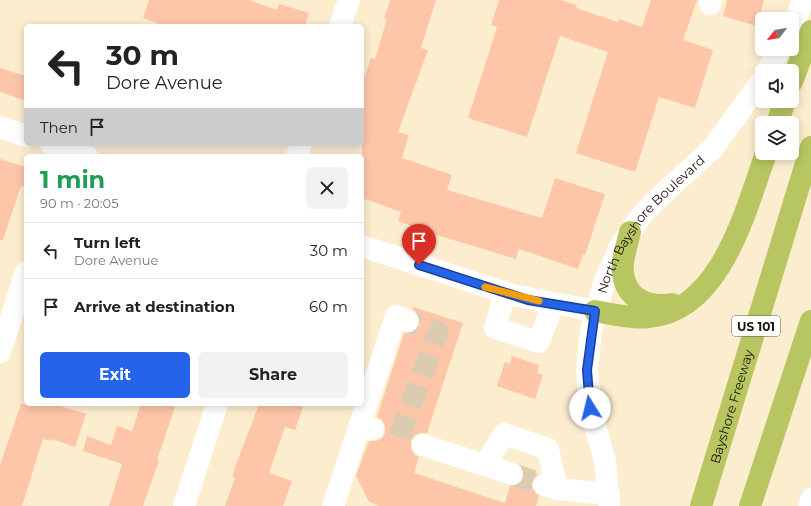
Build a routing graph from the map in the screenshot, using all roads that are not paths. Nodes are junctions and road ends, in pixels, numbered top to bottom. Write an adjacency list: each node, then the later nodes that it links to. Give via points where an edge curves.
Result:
1 (348, 0): 4 (street)
2 (803, 0): 3 (street)
3 (798, 12)
4 (341, 24)
5 (811, 31): 6 (highway)
6 (799, 64)
7 (755, 90): 14 (street, North Bayshore Boulevard, via 713,148 654,202)
8 (0, 127): 9 (street)
9 (24, 135)
10 (811, 147): 32 (highway, Bayshore Freeway / US 101)
11 (60, 150): 12 (street)
12 (78, 154)
13 (764, 160): 16 (highway, via 740,227)
14 (630, 232): 16 (highway, via 623,274 628,288 636,298 647,304 659,306 685,299 699,289); 20 (street, North Bayshore Boulevard, via 611,264)
15 (364, 247): 18 (street)
16 (718, 269): 20 (highway, via 708,284 687,303 661,315 634,317)
17 (24, 278): 23 (street)
18 (505, 293): 19 (street); 19 (street, via 495,328 539,342)
19 (553, 304): 20 (street)
20 (595, 311): 29 (street, North Bayshore Boulevard, via 588,350 587,389 605,461)
21 (408, 321): 31 (street, via 396,316 366,427)
22 (811, 321): 33 (highway)
23 (0, 352)
24 (216, 406): 30 (street)
25 (423, 445): 26 (street)
26 (485, 465): 27 (street); 29 (street, via 504,434 548,449 551,487)
27 (512, 474)
28 (811, 499): 34 (street)
29 (609, 500)
30 (184, 506)
31 (333, 506)
32 (701, 506)
33 (750, 506)
34 (809, 506)

